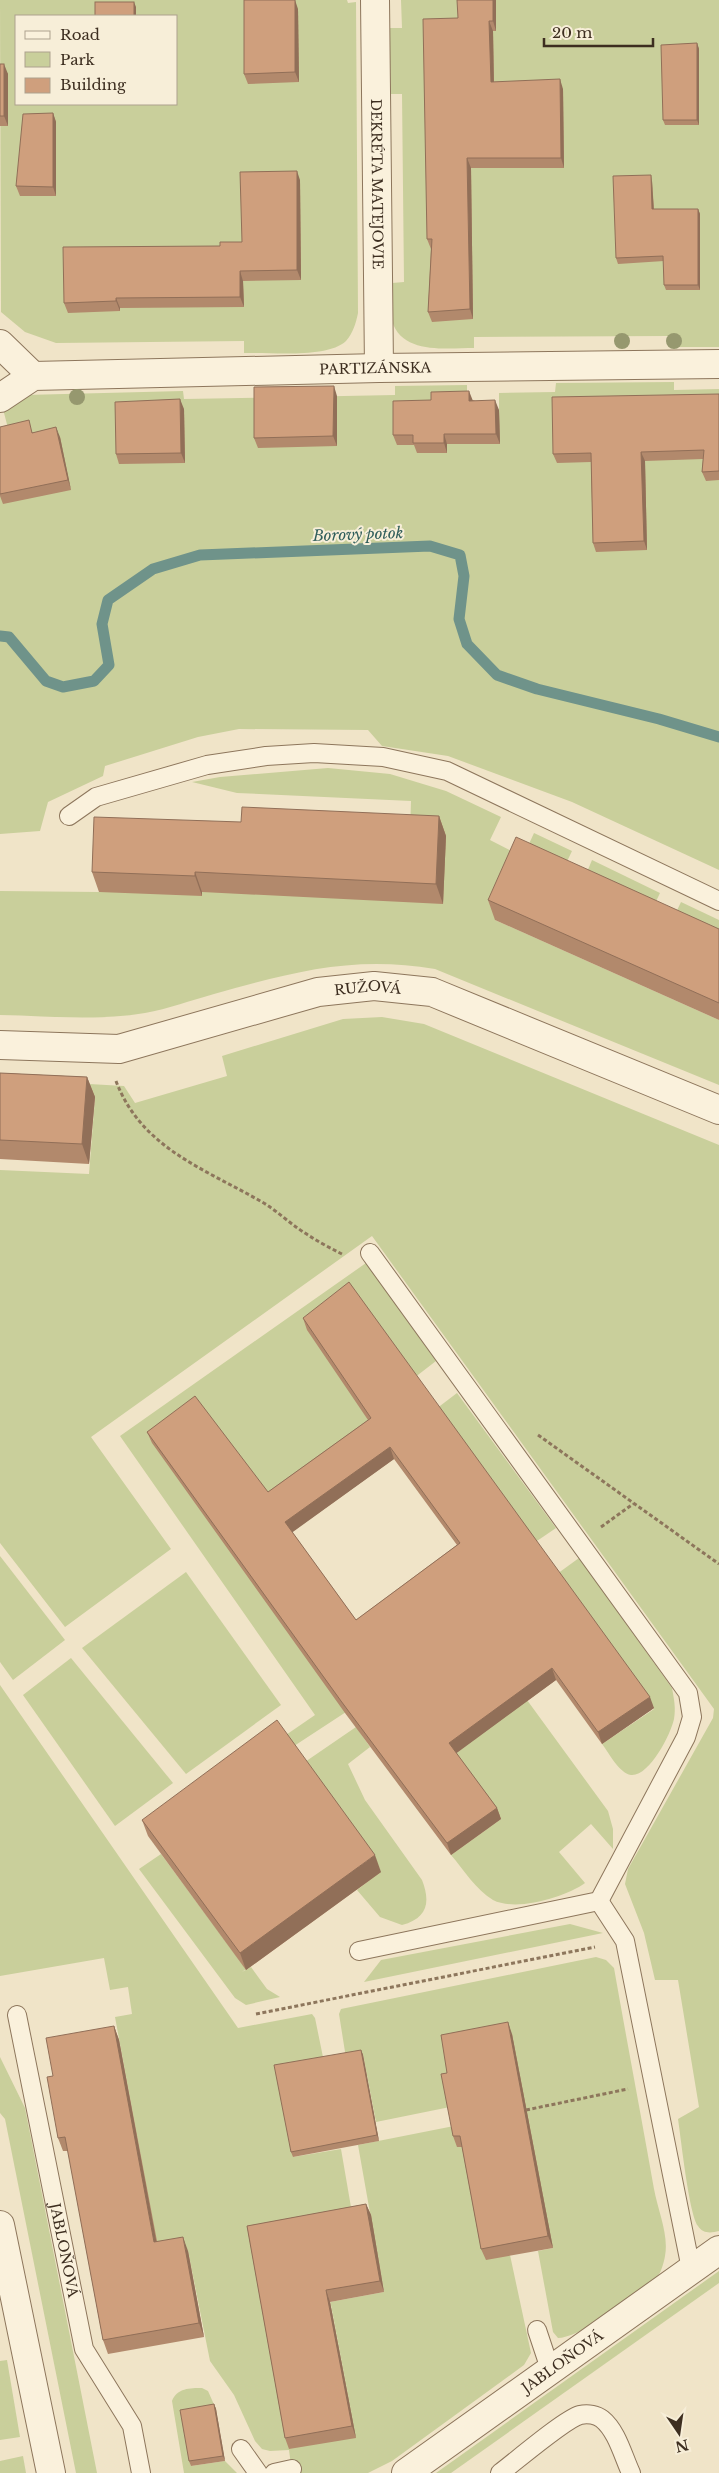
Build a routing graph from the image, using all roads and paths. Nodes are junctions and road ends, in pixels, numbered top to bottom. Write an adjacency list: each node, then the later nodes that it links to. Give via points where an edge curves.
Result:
1 (375, 0): 4 (street, DEKRÉTA MATEJOVIE)
2 (0, 344): 5 (street)
3 (719, 364): 4 (street, PARTIZÁNSKA)
4 (379, 368): 5 (street, PARTIZÁNSKA)
5 (33, 376): 6 (street)
6 (0, 398)
7 (69, 816): 8 (lane, via 96,798 207,765 314,753 383,756 447,771)
8 (719, 901)
9 (0, 1045): 11 (street, RUŽOVÁ, via 119,1049 318,992 374,986 432,992)
10 (114, 1078): 12 (path, via 133,1113 170,1152 265,1203 299,1230 342,1254 355,1258)
11 (719, 1110)
12 (370, 1253): 13 (lane)
13 (492, 1421): 14 (path, via 507,1412); 15 (lane, via 688,1693 692,1717 686,1737)
14 (719, 1564)
15 (599, 1901): 16 (lane); 17 (lane)
16 (625, 1940): 18 (path); 20 (lane)
17 (359, 1951)
18 (256, 2014)
19 (17, 2015): 30 (lane, JABLOŇOVÁ, via 84,2349 132,2426)
20 (655, 2084): 21 (path); 24 (lane)
21 (526, 2110)
22 (0, 2225): 29 (street)
23 (719, 2250): 24 (street, JABLOŇOVÁ)
24 (691, 2269): 26 (street, JABLOŇOVÁ)
25 (537, 2330): 26 (lane)
26 (551, 2372): 33 (street, JABLOŇOVÁ)
27 (241, 2449): 31 (lane)
28 (292, 2469): 32 (lane)
29 (51, 2473)
30 (141, 2473)
31 (258, 2473)
32 (274, 2473)
33 (406, 2473)
34 (500, 2473): 35 (lane, via 580,2415 602,2419 612,2430)
35 (631, 2473)

